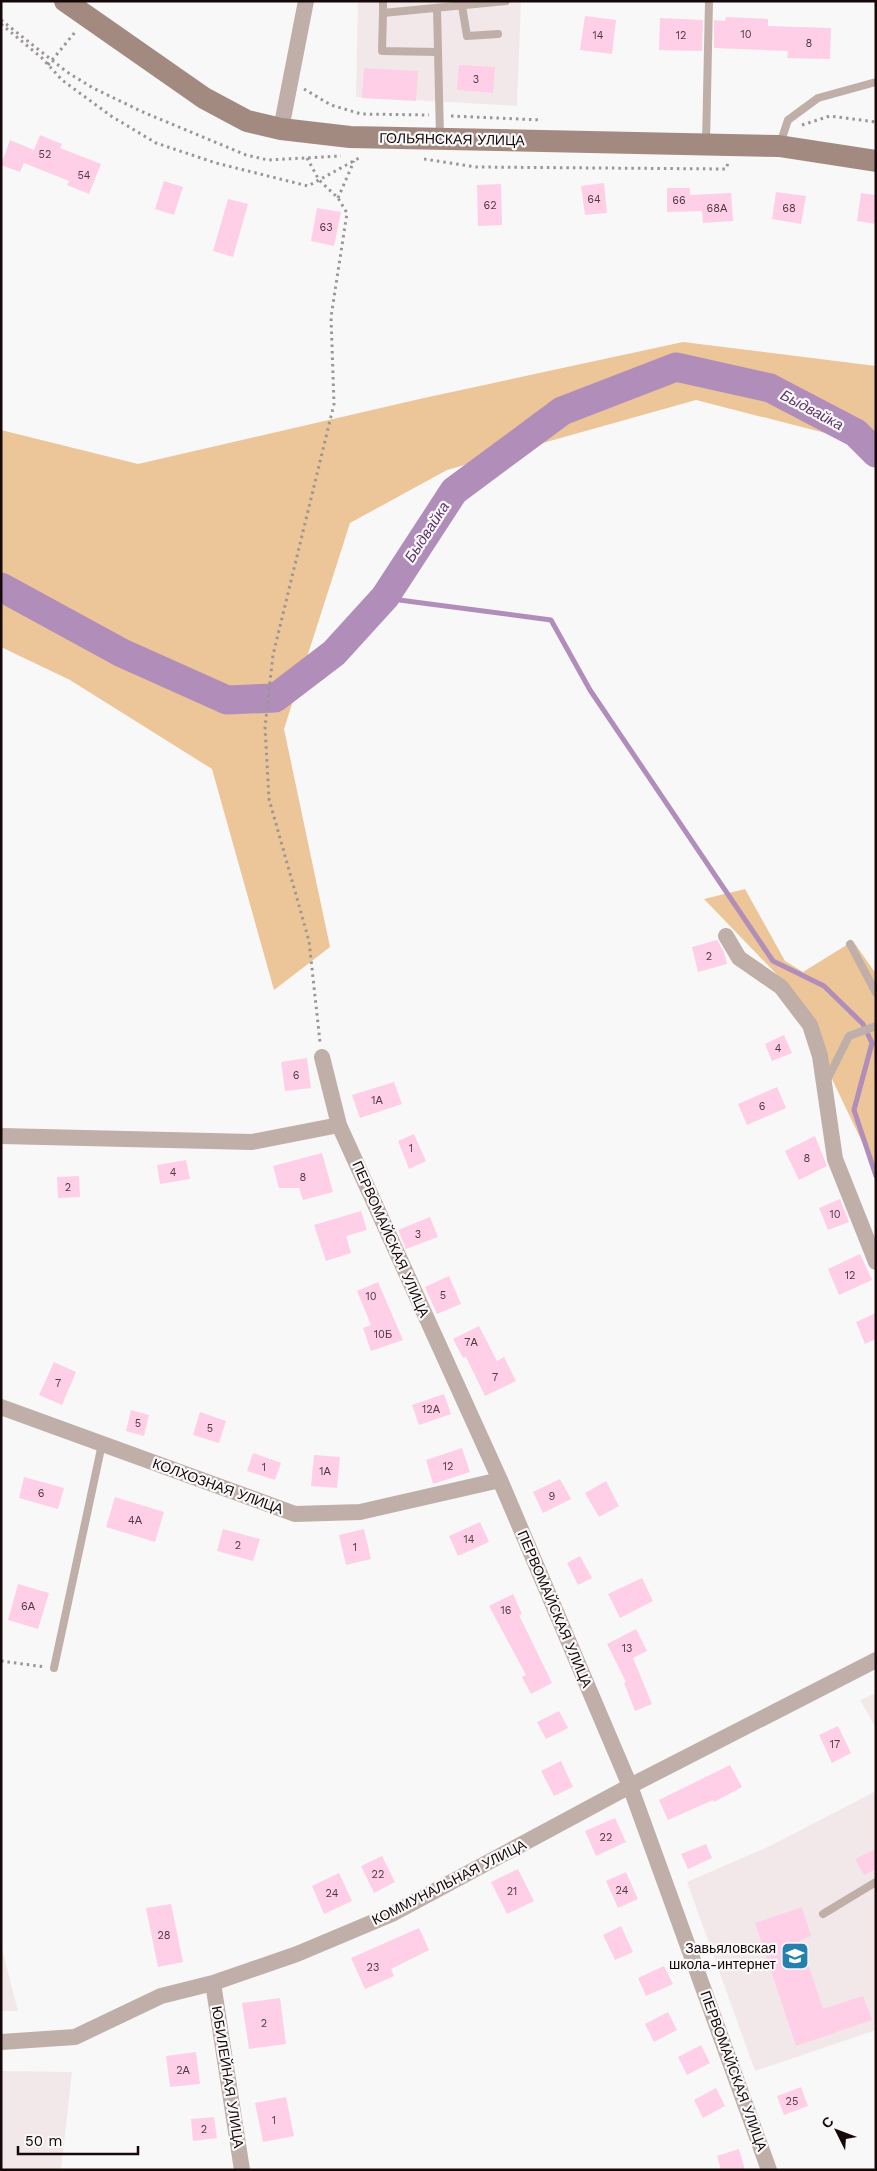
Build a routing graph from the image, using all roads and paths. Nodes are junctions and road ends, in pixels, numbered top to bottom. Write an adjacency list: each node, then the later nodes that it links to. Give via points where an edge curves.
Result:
1 (65, 1): 9 (main road, ГОЛЬЯНСКАЯ УЛИЦА)
2 (306, 1): 14 (street)
3 (383, 1): 8 (lane)
4 (506, 1): 6 (lane)
5 (709, 1): 22 (lane)
6 (462, 6): 7 (lane); 11 (lane, via 467,36)
7 (437, 8): 8 (lane); 12 (lane)
8 (383, 13): 12 (lane, via 382,51)
9 (87, 18): 13 (path); 19 (main road, ГОЛЬЯНСКАЯ УЛИЦА, via 204,98 247,121)
10 (1, 24): 13 (path)
11 (498, 34)
12 (437, 52): 16 (lane)
13 (48, 65): 29 (path, via 62,80 156,143 216,163 308,186)
14 (290, 82): 16 (path, via 331,105 361,114); 19 (street)
15 (876, 82): 20 (lane, via 818,98 788,120)
16 (439, 116): 17 (path); 21 (lane)
17 (548, 121)
18 (876, 122): 20 (path, via 830,116)
19 (280, 128): 21 (main road, ГОЛЬЯНСКАЯ УЛИЦА, via 350,137)
20 (782, 138): 22 (main road, ГОЛЬЯНСКАЯ УЛИЦА); 27 (main road, ГОЛЬЯНСКАЯ УЛИЦА)
21 (440, 139): 22 (main road, ГОЛЬЯНСКАЯ УЛИЦА)
22 (706, 145)
23 (355, 157): 26 (path); 29 (path, via 349,164); 30 (path)
24 (417, 157): 28 (path, via 476,167)
25 (307, 158): 29 (path)
26 (363, 158)
27 (876, 161)
28 (726, 169)
29 (319, 180): 30 (path)
30 (338, 198): 35 (path, via 347,212 331,317 334,404 273,655 265,727 269,798 309,941)
31 (726, 936): 36 (street, via 740,958 781,987 810,1025 820,1056)
32 (850, 944): 33 (lane)
33 (876, 993)
34 (876, 1026): 36 (lane, via 849,1036)
35 (322, 1057): 37 (street, ПЕРВОМАЙСКАЯ УЛИЦА)
36 (824, 1086): 39 (street, via 835,1159)
37 (339, 1125): 38 (street, via 252,1142); 42 (street, ПЕРВОМАЙСКАЯ УЛИЦА)
38 (1, 1136)
39 (876, 1262)
40 (1, 1407): 41 (street, КОЛХОЗНАЯ УЛИЦА)
41 (102, 1444): 42 (street, КОЛХОЗНАЯ УЛИЦА, via 294,1514 360,1512); 45 (lane)
42 (500, 1480): 46 (street, ПЕРВОМАЙСКАЯ УЛИЦА)
43 (876, 1660): 46 (street, КОММУНАЛЬНАЯ УЛИЦА)
44 (1, 1661): 45 (path)
45 (54, 1668)
46 (630, 1786): 49 (street, КОММУНАЛЬНАЯ УЛИЦА, via 392,1914 297,1954); 52 (street, ПЕРВОМАЙСКАЯ УЛИЦА)
47 (876, 1882): 48 (lane)
48 (823, 1914)
49 (213, 1983): 50 (street, КОММУНАЛЬНАЯ УЛИЦА, via 161,1996 75,2037); 51 (street, ЮБИЛЕЙНАЯ УЛИЦА)
50 (1, 2042)
51 (242, 2170)
52 (769, 2170)

